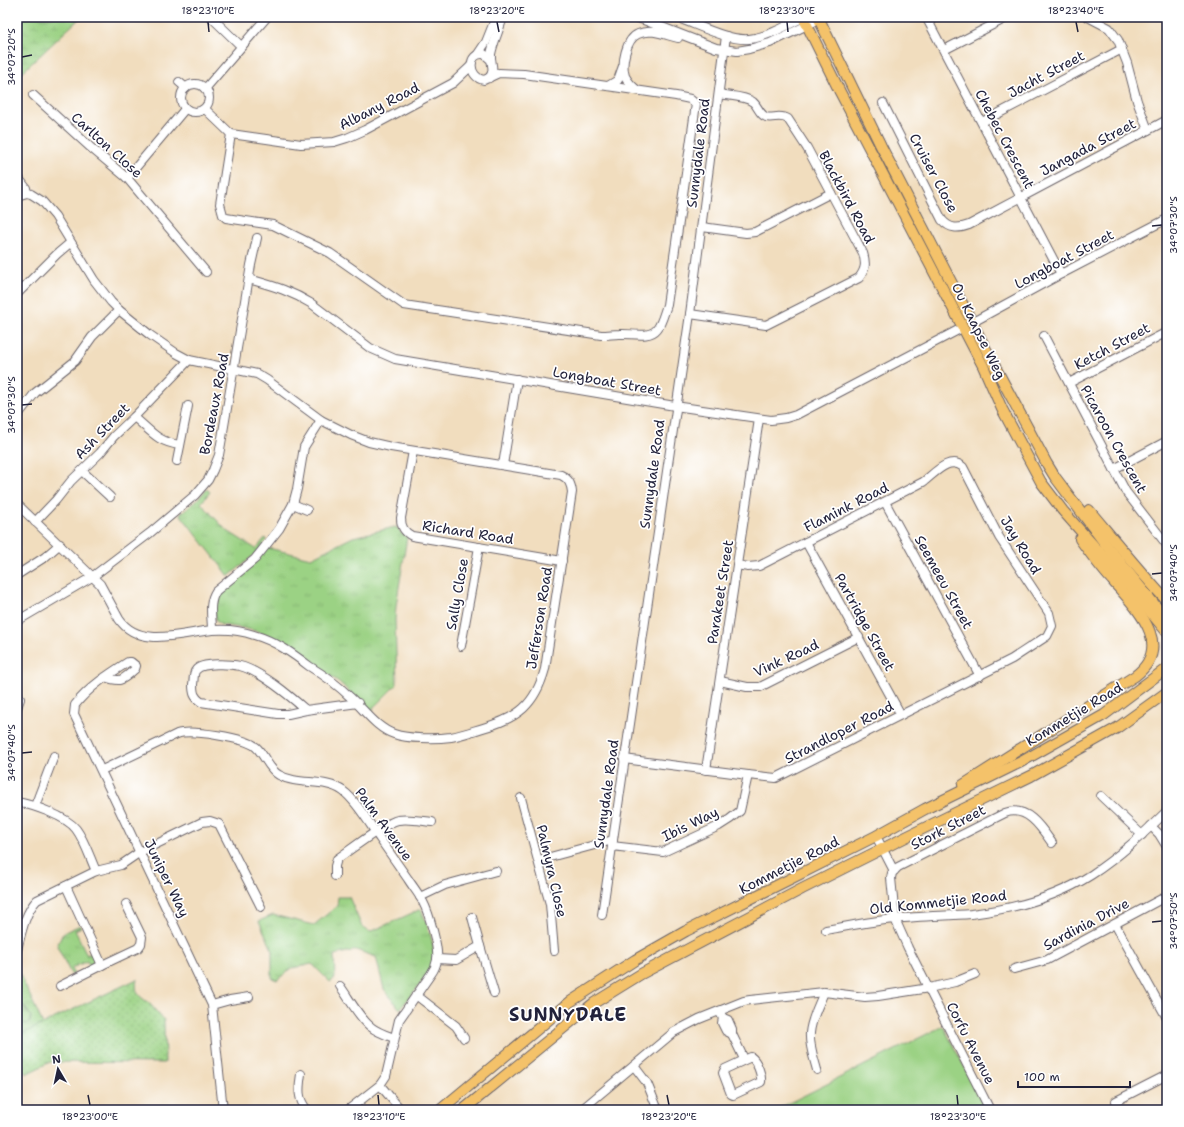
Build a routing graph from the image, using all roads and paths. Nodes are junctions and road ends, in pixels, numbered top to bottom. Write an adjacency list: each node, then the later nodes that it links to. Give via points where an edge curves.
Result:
1 (211, 17): 16 (street)
2 (267, 17): 16 (street)
3 (496, 17): 20 (street)
4 (503, 17): 13 (street)
5 (506, 17): 13 (street)
6 (636, 17): 15 (street)
7 (675, 17): 14 (street)
8 (926, 17): 19 (street, Chebec Crescent)
9 (1008, 17): 19 (street)
10 (1088, 17): 17 (street, via 1109,28)
11 (820, 18): 12 (street); 58 (main road, Ou Kaapse Weg, via 881,146)
12 (804, 19): 14 (street, via 758,37 740,39); 18 (street, via 770,43 737,51); 59 (main road, Ou Kaapse Weg)
13 (499, 31): 21 (street, via 492,50)
14 (726, 36): 18 (street, Sunnydale Road)
15 (700, 42): 18 (street); 23 (street, via 653,31 639,33 632,38)
16 (241, 46): 31 (street)
17 (1122, 49): 39 (street, Jacht Street); 40 (street)
18 (724, 50): 33 (street, Sunnydale Road)
19 (944, 50): 39 (street, Chebec Crescent)
20 (478, 54): 21 (street, via 486,55); 22 (street)
21 (492, 62): 24 (street); 25 (street, via 493,70)
22 (471, 66): 26 (street, via 473,74); 28 (street)
23 (624, 66): 29 (street, via 618,80); 32 (street, via 629,83)
24 (524, 74): 25 (street, via 501,73); 29 (street)
25 (489, 78): 26 (street)
26 (478, 79): 28 (street)
27 (179, 82): 30 (street)
28 (453, 83): 41 (street, Albany Road, via 365,130 334,142 301,144)
29 (608, 86): 32 (street)
30 (186, 88): 31 (street, via 194,84); 36 (street, via 181,96)
31 (205, 89): 37 (street, via 209,97)
32 (638, 90): 41 (street, via 690,99 696,106 666,305 658,328 653,332 639,335 601,335 404,305 330,253 273,225 226,218 222,215 220,204)
33 (719, 94): 45 (street, Blackbird Road, via 752,102 766,117 788,118); 49 (street, Sunnydale Road)
34 (33, 95): 43 (street, Carlton Close)
35 (883, 103): 47 (street, Cruiser Close, via 942,220 947,225 962,228)
36 (185, 108): 37 (street, via 193,112); 43 (street)
37 (205, 109): 41 (street)
38 (1167, 120): 40 (street, Jangada Street)
39 (982, 122): 47 (street, Chebec Crescent)
40 (1148, 130): 47 (street, Jangada Street)
41 (231, 134)
42 (17, 176): 44 (street)
43 (127, 178): 52 (street, Carlton Close)
44 (27, 193): 46 (street); 51 (street, Jefferson Road, via 36,196 55,216)
45 (831, 193): 49 (street, via 755,232); 57 (street, Blackbird Road, via 864,257 866,266 859,278 766,325)
46 (17, 196)
47 (1021, 197): 53 (street, Chebec Crescent)
48 (1167, 219): 53 (street, Longboat Street)
49 (702, 227): 57 (street, Sunnydale Road)
50 (257, 238): 54 (street, Bordeaux Road)
51 (70, 243): 55 (street); 56 (street, Jefferson Road, via 94,280)
52 (206, 272)
53 (1061, 274): 58 (street, Longboat Street)
54 (248, 279): 63 (street, Bordeaux Road); 64 (street, Longboat Street, via 277,287 301,298 370,348 395,359)
55 (17, 294)
56 (119, 310): 62 (street, Jefferson Road, via 165,347); 68 (street, via 92,337 76,361 35,393)
57 (690, 314): 67 (street, Sunnydale Road)
58 (973, 322): 80 (main road, Ou Kaapse Weg, via 1047,464)
59 (962, 328): 70 (street, Longboat Street, via 796,415 777,420); 86 (main road, Ou Kaapse Weg, via 1041,482)
60 (1167, 332): 65 (street, Ketch Street)
61 (1044, 336): 65 (street, Picaroon Crescent)
62 (189, 360): 63 (street, Jefferson Road); 69 (street, Ash Street)
63 (234, 370): 71 (street, Jefferson Road, via 256,374 267,380); 95 (street, Bordeaux Road, via 219,455 208,480 195,496)
64 (517, 379): 67 (street, Longboat Street); 76 (street)
65 (1068, 384): 78 (street, Picaroon Crescent)
66 (188, 406): 73 (street)
67 (675, 406): 70 (street, Longboat Street); 115 (street, Sunnydale Road)
68 (17, 416)
69 (134, 417): 73 (street, via 158,438 169,444); 79 (street, Ash Street)
70 (759, 419): 93 (street, Parakeet Street)
71 (321, 420): 74 (street, Jefferson Road, via 369,442); 84 (street, via 304,447)
72 (1167, 441): 78 (street)
73 (180, 445): 75 (street)
74 (413, 451): 76 (street, Jefferson Road); 91 (street, Richard Road, via 402,518 403,530 412,536)
75 (178, 461)
76 (503, 465): 92 (street, Jefferson Road, via 561,475 570,483 572,492)
77 (963, 467): 82 (street, Flamink Road, via 948,463 923,482); 101 (street, Jay Road, via 1002,542 1049,613 1052,626)
78 (1114, 469): 90 (street, Picaroon Crescent, via 1134,503)
79 (82, 471): 81 (street); 87 (street, Ash Street)
80 (1065, 489): 96 (main road, via 1108,532); 97 (main road, Ou Kaapse Weg, via 1106,545)
81 (110, 497)
82 (885, 502): 88 (street, Flamink Road); 105 (street, Seemeeu Street)
83 (17, 504): 87 (street, Jefferson Road)
84 (293, 504): 85 (street); 99 (street, via 264,549 213,595)
85 (307, 510)
86 (1063, 511): 100 (main road, Ou Kaapse Weg); 123 (main road, via 1091,554 1146,624 1152,638 1152,651 1147,666)
87 (35, 522): 89 (street, Jefferson Road)
88 (806, 542): 93 (street, Flamink Road, via 759,566); 102 (street, Partridge Street)
89 (60, 544): 94 (street); 95 (street, Jefferson Road)
90 (1167, 545)
91 (479, 547): 92 (street, Richard Road); 103 (street, Sally Close)
92 (562, 561): 110 (street, Jefferson Road, via 545,669 538,691 517,713 499,723 456,736 414,737 389,732)
93 (737, 565): 107 (street, Parakeet Street)
94 (17, 575)
95 (92, 577): 98 (street, Bordeaux Road); 99 (street, Jefferson Road, via 100,584 122,624 135,633 162,637)
96 (1167, 601)
97 (1167, 620)
98 (17, 621)
99 (212, 630): 110 (street, Jefferson Road, via 241,631 272,641 338,686)
100 (1167, 632)
101 (1047, 636): 105 (street, Strandloper Road)
102 (859, 637): 107 (street, Vink Road, via 760,687); 113 (street, Partridge Street)
103 (461, 646)
104 (1167, 668): 123 (main road, Kommetjie Road, via 1104,715 1022,762)
105 (980, 676): 113 (street, Strandloper Road)
106 (105, 677): 116 (street, Juniper Way, via 77,702 74,711)
107 (720, 681): 117 (street, Parakeet Street)
108 (17, 692): 111 (street, via 20,699)
109 (1167, 692): 133 (main road, Kommetjie Road, via 1117,728 1074,753)
110 (358, 703): 112 (street)
111 (17, 708)
112 (306, 710): 112 (street, via 278,714 201,702 193,693 194,672 203,665 241,666 281,689)
113 (901, 715): 118 (street, Strandloper Road, via 781,776 772,778)
114 (54, 756): 122 (street)
115 (624, 759): 117 (street, Strandloper Road); 130 (street, Sunnydale Road)
116 (102, 770): 127 (street, Palm Avenue, via 183,732 199,732 246,741 255,746 279,775 328,785 344,792); 134 (street, Juniper Way)
117 (706, 770): 118 (street, Strandloper Road)
118 (748, 775): 130 (street, Ibis Way, via 740,811 719,826 664,852)
119 (1100, 796): 128 (street)
120 (521, 798): 135 (street, Palmyra Close)
121 (17, 802): 122 (street)
122 (35, 806): 136 (street, via 66,820 76,829)
123 (925, 809): 129 (main road, Kommetjie Road)
124 (1167, 811): 126 (street, Old Kommetjie Road)
125 (432, 822): 127 (street, via 400,820)
126 (1151, 826): 128 (street, Old Kommetjie Road); 132 (street)
127 (376, 832): 139 (street, via 337,859); 142 (street, Palm Avenue)
128 (1142, 835): 147 (street, Old Kommetjie Road, via 1125,851 1090,876 1041,899 993,911)
129 (876, 836): 133 (street); 180 (main road, Kommetjie Road, via 686,931 603,979 570,1002)
130 (612, 843): 135 (street); 145 (street, Sunnydale Road)
131 (1052, 843): 138 (street, Stork Street, via 1030,817 1012,811)
132 (1167, 847)
133 (882, 849): 138 (street); 181 (main road, Kommetjie Road, via 615,989 594,1003)
134 (140, 852): 136 (street, via 121,865); 144 (street, via 198,824 210,821 219,824); 164 (street, Juniper Way)
135 (539, 860): 152 (street, Palmyra Close, via 550,904)
136 (96, 871): 140 (street)
137 (496, 871): 142 (street, via 445,885)
138 (894, 871): 147 (street, via 891,875 891,888)
139 (336, 876)
140 (66, 886): 151 (street, via 38,899 33,905); 154 (street)
141 (1167, 896): 148 (street, Sardinia Drive)
142 (420, 897): 153 (street, Palm Avenue, via 434,936)
143 (126, 904): 154 (street, via 142,937 141,944 138,948)
144 (261, 907)
145 (602, 915)
146 (472, 917): 150 (street)
147 (895, 919): 149 (street, Old Kommetjie Road); 159 (street, Corfu Avenue)
148 (1115, 924): 155 (street, Sardinia Drive, via 1047,960); 166 (street)
149 (826, 930)
150 (480, 946): 153 (street, via 456,960); 161 (street)
151 (17, 950)
152 (554, 951)
153 (437, 959): 162 (street, via 435,968)
154 (102, 965): 157 (street)
155 (1014, 968)
156 (975, 974): 159 (street)
157 (60, 986)
158 (340, 986): 167 (street, via 370,1027)
159 (929, 988): 160 (street, via 870,997); 184 (street, Corfu Avenue)
160 (824, 992): 165 (street, via 750,1000); 171 (street, via 810,1033)
161 (494, 993)
162 (416, 995): 167 (street, via 401,1015); 168 (street, via 456,1026)
163 (249, 997): 164 (street)
164 (212, 1005): 176 (street, Juniper Way)
165 (721, 1014): 169 (street, via 728,1020); 170 (street, via 688,1024 674,1032)
166 (1167, 1018)
167 (394, 1038): 174 (street, via 389,1066)
168 (464, 1038)
169 (744, 1059): 169 (street, via 725,1069 723,1073 733,1095 762,1080 754,1059)
170 (634, 1066): 182 (street); 183 (street, via 647,1083)
171 (817, 1070)
172 (301, 1074): 177 (street, via 299,1096)
173 (1167, 1075): 175 (street)
174 (380, 1085): 178 (street); 179 (street)
175 (1116, 1101)
176 (223, 1110)
177 (307, 1110)
178 (348, 1110)
179 (401, 1110)
180 (440, 1110)
181 (463, 1110)
182 (581, 1110)
183 (658, 1110)
184 (990, 1110)

